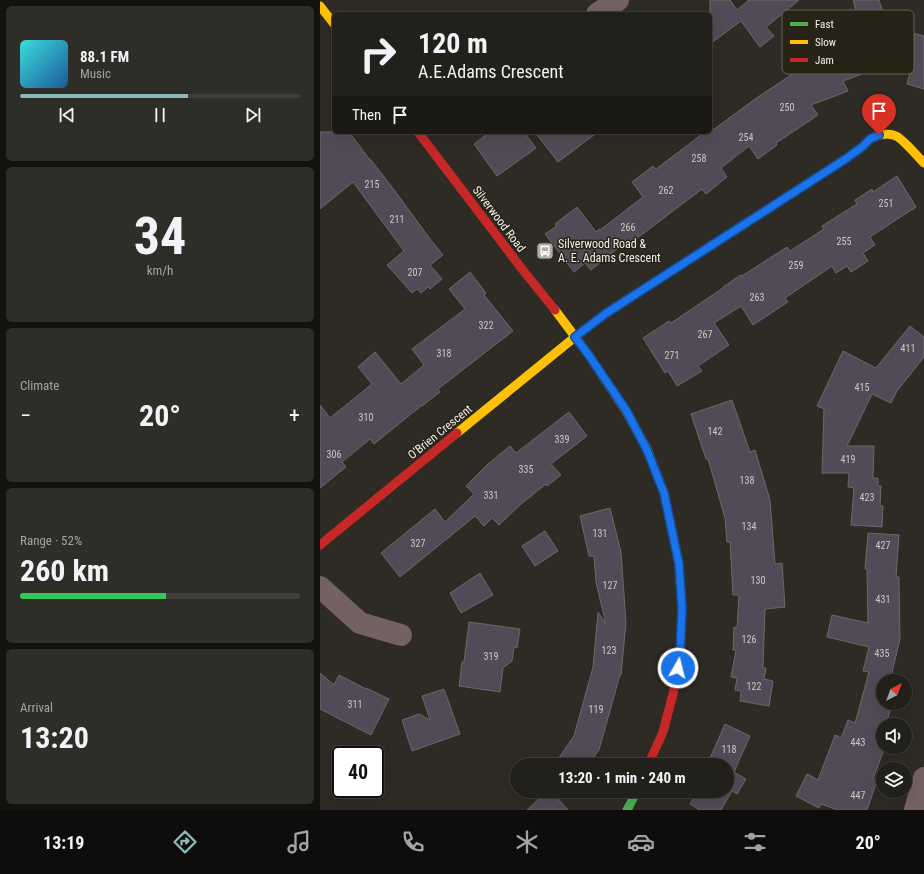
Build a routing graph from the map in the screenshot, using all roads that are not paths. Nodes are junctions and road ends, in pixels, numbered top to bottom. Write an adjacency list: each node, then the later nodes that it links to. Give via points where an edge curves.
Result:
1 (618, 0): 3 (street)
2 (320, 6): 4 (street)
3 (600, 12)
4 (332, 21)
5 (420, 134): 7 (street, Silverwood Road)
6 (924, 163): 7 (street, O'Brien Crescent, via 896,136 879,135 870,139 844,160 605,314)
7 (575, 337): 8 (street, O'Brien Crescent); 11 (street, Silverwood Road, via 626,410 647,450 664,493 679,564 682,608 680,655 663,732)
8 (320, 545)
9 (320, 587): 10 (street, via 360,623)
10 (401, 635)
11 (651, 758)
12 (924, 778): 15 (street)
13 (633, 798): 14 (street)
14 (627, 810)
15 (915, 810)

